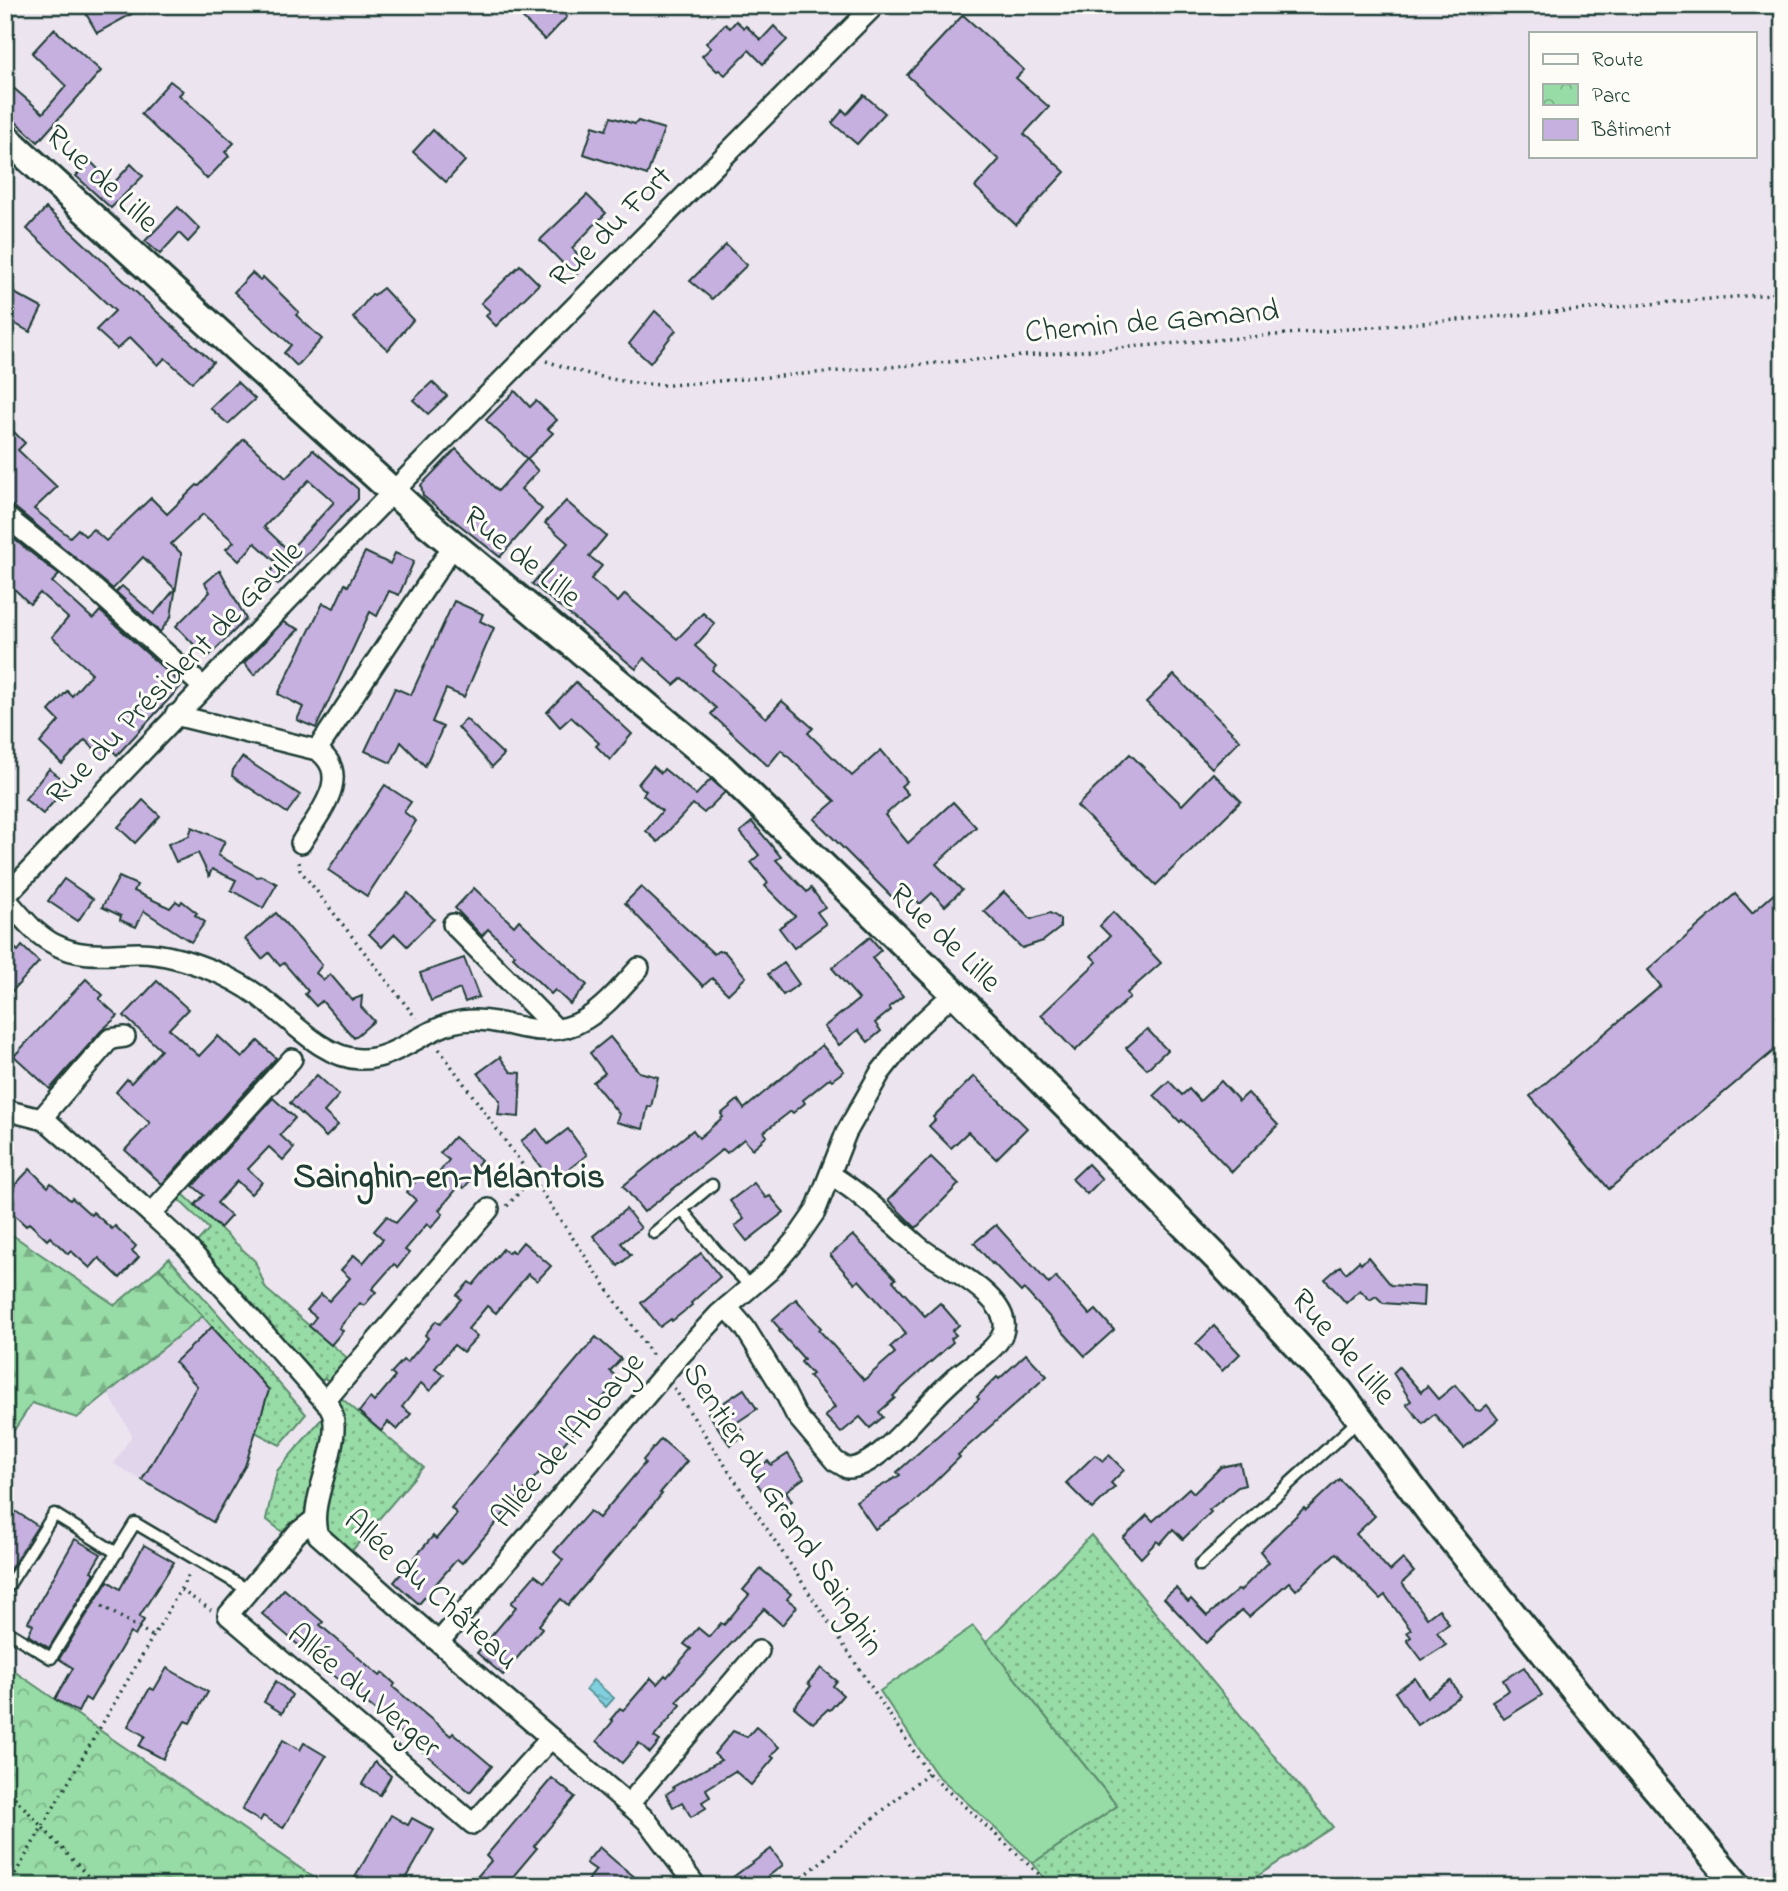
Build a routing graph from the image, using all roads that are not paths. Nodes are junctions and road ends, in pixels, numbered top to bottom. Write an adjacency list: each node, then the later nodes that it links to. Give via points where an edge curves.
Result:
1 (875, 5): 3 (street, Rue du Fort)
2 (5, 137): 3 (main road, Rue de Lille)
3 (392, 492): 5 (main road, Rue de Lille); 6 (street, Rue du Président de Gaulle)
4 (5, 516): 6 (street, via 79,575)
5 (453, 546): 8 (street); 13 (main road, Rue de Lille, via 716,762)
6 (203, 687): 7 (street, Rue du Président de Gaulle)
7 (175, 715): 8 (street); 10 (street, Rue du Président de Gaulle)
8 (317, 750): 9 (street, via 331,764 334,781)
9 (302, 843)
10 (5, 898): 14 (street, via 45,939 66,949 92,955 158,955 222,975 346,1058 383,1056 428,1033 479,1020)
11 (453, 923): 14 (street)
12 (639, 968): 14 (street, via 589,1019)
13 (954, 993): 19 (street, Allée de l'Abbaye, via 907,1037 880,1073 846,1133); 28 (main road, Rue de Lille, via 1216,1257)
14 (556, 1029)
15 (125, 1037): 18 (street, via 110,1039)
16 (292, 1059): 23 (street)
17 (5, 1111): 18 (street, Allée du Château)
18 (41, 1119): 23 (street, Allée du Château)
19 (831, 1175): 25 (street, Allée de l'Abbaye, via 807,1225); 26 (street, via 862,1195 919,1247 972,1282 1003,1314 1004,1328 997,1343 884,1449 860,1466 847,1468 835,1461 796,1415 745,1328)
20 (712, 1185): 22 (lane)
21 (489, 1209): 27 (street)
22 (682, 1210): 24 (lane); 25 (lane)
23 (151, 1214): 27 (street, Allée du Château, via 186,1246)
24 (654, 1233)
25 (752, 1287): 26 (street, Allée de l'Abbaye)
26 (727, 1307): 35 (street, Allée de l'Abbaye, via 664,1373)
27 (325, 1401): 29 (street, Allée du Château, via 334,1427)
28 (1361, 1419): 31 (lane); 40 (main road, Rue de Lille, via 1433,1516)
29 (315, 1518): 32 (street); 35 (street, Allée du Château, via 321,1537)
30 (117, 1553): 32 (lane, via 135,1523); 33 (lane, via 54,1514); 34 (lane, via 51,1658)
31 (1200, 1566)
32 (248, 1590): 37 (street, Allée du Verger, via 228,1615 472,1824)
33 (5, 1591)
34 (5, 1630)
35 (439, 1642): 37 (street, Allée du Château)
36 (759, 1651): 38 (street)
37 (551, 1738): 38 (street, Allée du Château)
38 (629, 1804): 39 (street, Allée du Château, via 648,1821)
39 (694, 1883)
40 (1738, 1886)

